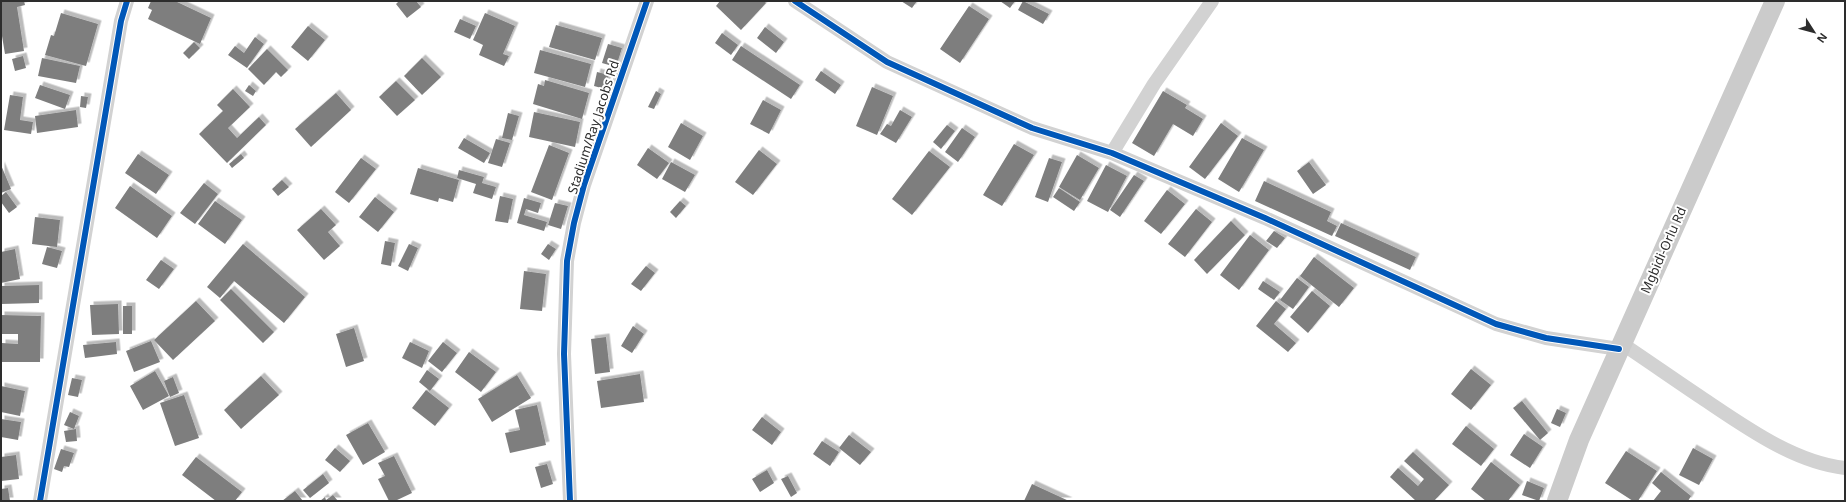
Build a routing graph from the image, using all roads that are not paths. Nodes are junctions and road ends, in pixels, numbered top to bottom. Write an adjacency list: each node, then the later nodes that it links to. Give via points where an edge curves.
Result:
1 (127, 1): 9 (street, via 121,21)
2 (647, 1): 10 (street, Stadium/Ray Jacobs Rd, via 584,185 567,261 564,354)
3 (795, 1): 6 (street, via 888,62 1032,128)
4 (1212, 1): 6 (street, via 1154,84)
5 (1775, 1): 7 (main road, Mgbidi-Orlu Rd)
6 (1112, 153): 7 (street, via 1265,218 1496,324 1546,338)
7 (1620, 346): 8 (street, via 1732,418 1794,454 1830,466); 11 (main road, Mgbidi-Orlu Rd, via 1579,440)
8 (1845, 468)
9 (40, 501)
10 (570, 501)
11 (1557, 501)

